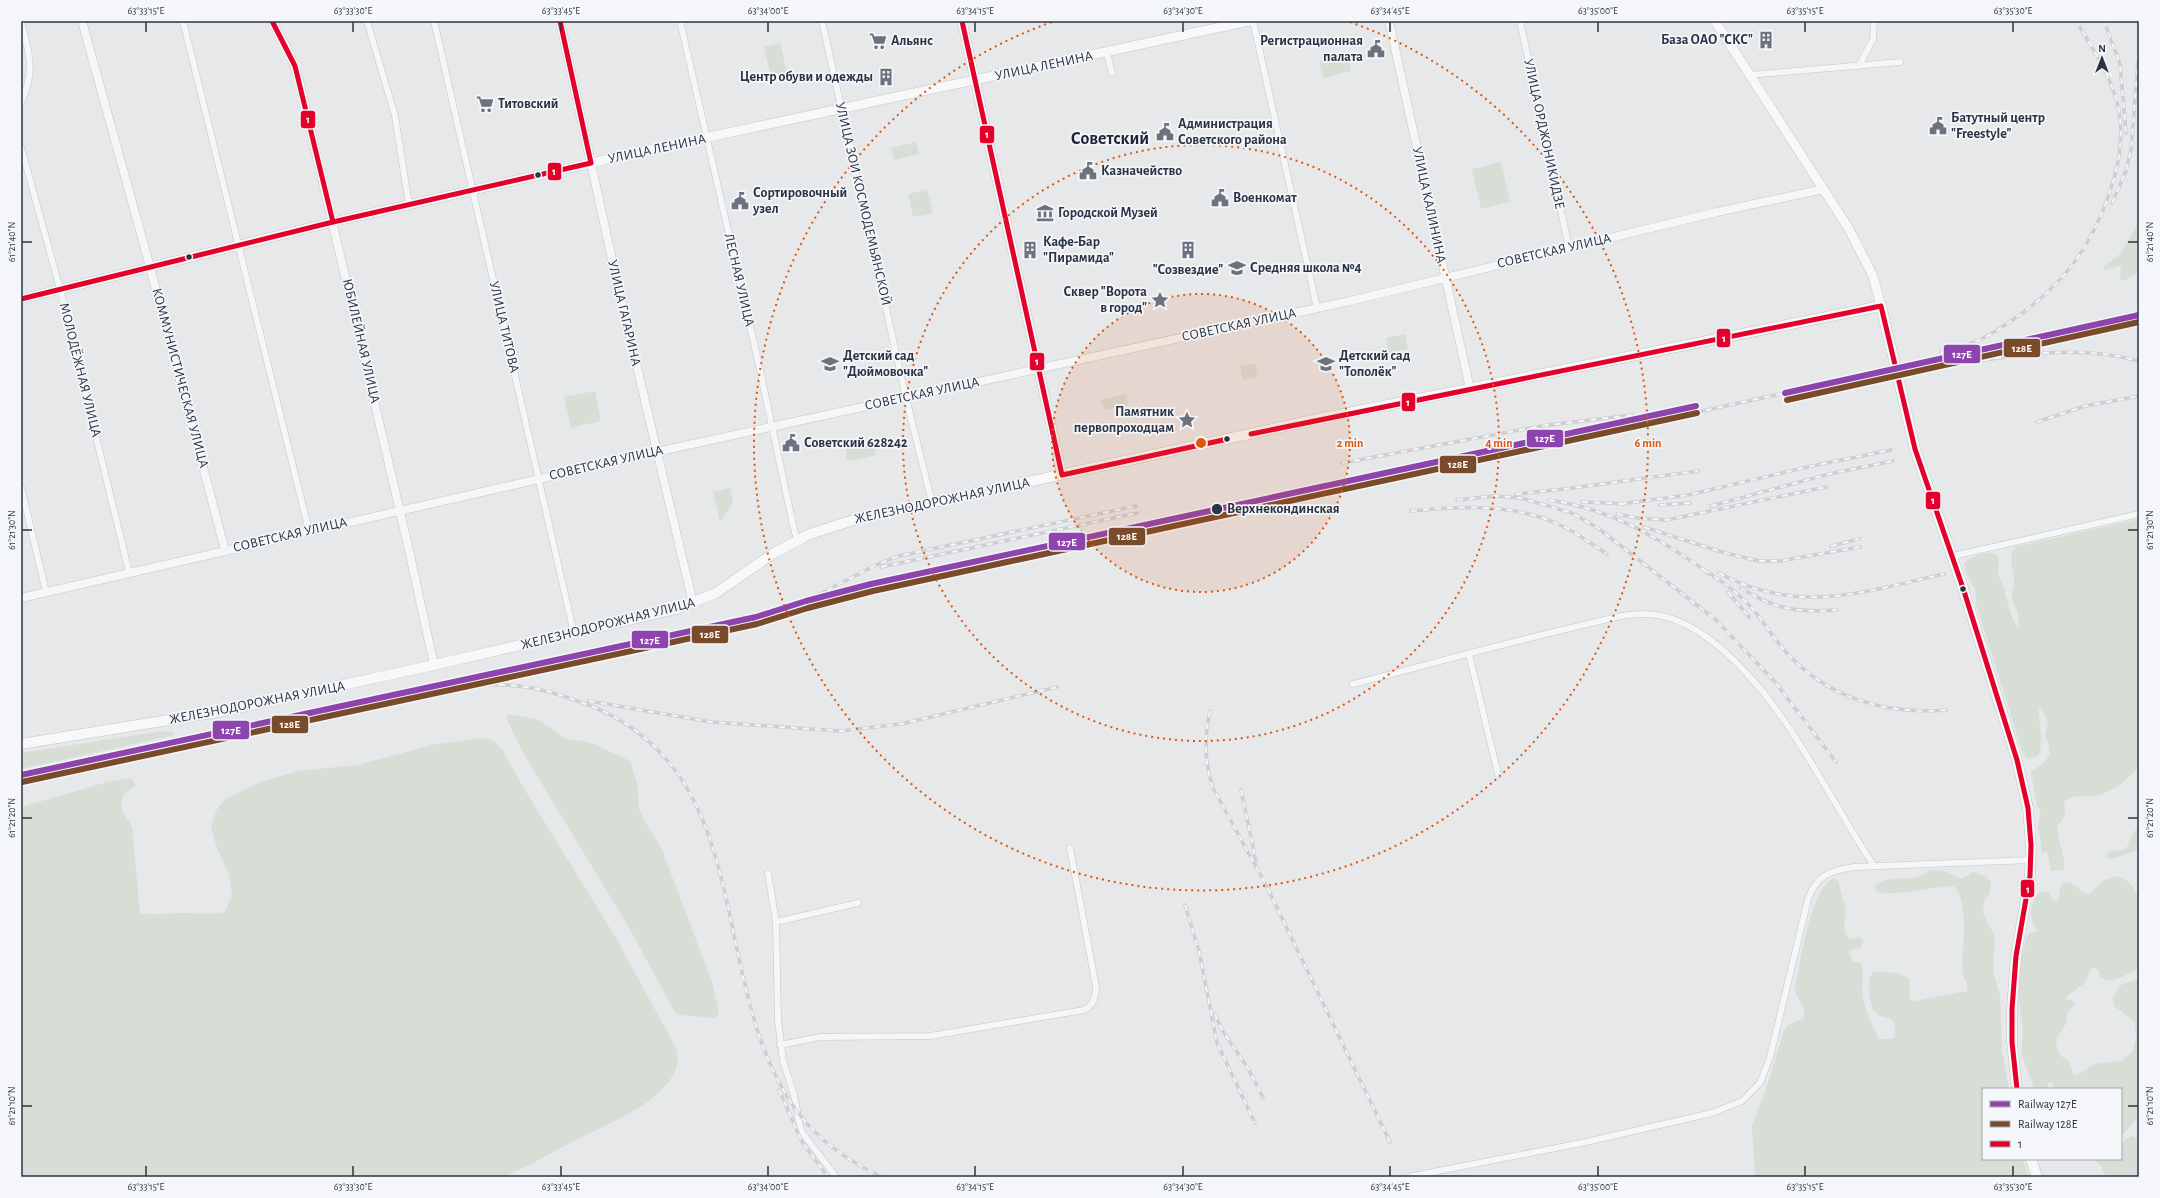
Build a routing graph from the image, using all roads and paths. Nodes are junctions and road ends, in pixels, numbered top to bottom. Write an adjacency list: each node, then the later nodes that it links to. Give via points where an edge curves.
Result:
1 (21, 21): 17 (street)
2 (82, 21): 35 (street, КОММУНИСТИЧЕСКАЯ УЛИЦА)
3 (183, 21): 33 (street)
4 (272, 21): 32 (street, ЮБИЛЕЙНАЯ УЛИЦА, via 295,66)
5 (367, 21): 31 (street, via 395,116)
6 (434, 21): 30 (street, УЛИЦА ТИТОВА)
7 (560, 21): 28 (street, УЛИЦА ГАГАРИНА)
8 (680, 21): 26 (street, ЛЕСНАЯ УЛИЦА)
9 (822, 21): 25 (street, УЛИЦА ЗОИ КОСМОДЕМЬЯНСКОЙ)
10 (962, 21): 23 (main road)
11 (1249, 21): 18 (main road, УЛИЦА ЛЕНИНА)
12 (1253, 21): 40 (street)
13 (1389, 21): 36 (street, УЛИЦА КАЛИНИНА)
14 (1520, 21): 34 (street, УЛИЦА ОРДЖОНИКИДЗЕ)
15 (1715, 21): 22 (main road)
16 (1874, 21): 20 (street, via 1873,39)
17 (24, 45): 24 (street, via 31,62 30,77)
18 (1107, 53): 21 (street); 23 (main road, УЛИЦА ЛЕНИНА)
19 (1900, 62): 20 (street)
20 (1859, 66): 22 (street)
21 (1112, 73)
22 (1749, 75): 29 (main road)
23 (976, 81): 25 (main road, УЛИЦА ЛЕНИНА); 41 (main road)
24 (21, 102)
25 (841, 109): 26 (main road, УЛИЦА ЛЕНИНА); 43 (street, УЛИЦА ЗОИ КОСМОДЕМЬЯНСКОЙ)
26 (706, 138): 28 (main road, УЛИЦА ЛЕНИНА); 44 (street, ЛЕСНАЯ УЛИЦА)
27 (21, 147): 37 (street, МОЛОДЁЖНАЯ УЛИЦА)
28 (591, 163): 30 (main road, УЛИЦА ЛЕНИНА); 45 (street, УЛИЦА ГАГАРИНА)
29 (1824, 189): 34 (street, СОВЕТСКАЯ УЛИЦА); 39 (main road, via 1869,267)
30 (473, 190): 31 (main road, УЛИЦА ЛЕНИНА); 47 (street, УЛИЦА ТИТОВА)
31 (409, 205): 32 (main road, УЛИЦА ЛЕНИНА)
32 (333, 222): 33 (main road, УЛИЦА ЛЕНИНА); 50 (street, ЮБИЛЕЙНАЯ УЛИЦА)
33 (239, 246): 35 (main road, УЛИЦА ЛЕНИНА); 52 (street)
34 (1568, 248): 36 (street, СОВЕТСКАЯ УЛИЦА)
35 (150, 267): 37 (main road, УЛИЦА ЛЕНИНА); 54 (street, КОММУНИСТИЧЕСКАЯ УЛИЦА)
36 (1445, 278): 40 (street, СОВЕТСКАЯ УЛИЦА); 42 (street, УЛИЦА КАЛИНИНА)
37 (60, 289): 38 (main road, УЛИЦА ЛЕНИНА); 56 (street, МОЛОДЁЖНАЯ УЛИЦА)
38 (21, 299)
39 (1881, 306): 42 (main road, ЖЕЛЕЗНОДОРОЖНАЯ УЛИЦА); 55 (main road, via 1915,449)
40 (1317, 308): 41 (street, СОВЕТСКАЯ УЛИЦА)
41 (1039, 369): 43 (street, СОВЕТСКАЯ УЛИЦА); 46 (main road)
42 (1470, 389): 46 (main road, ЖЕЛЕЗНОДОРОЖНАЯ УЛИЦА)
43 (906, 398): 44 (street, СОВЕТСКАЯ УЛИЦА); 49 (street, УЛИЦА ЗОИ КОСМОДЕМЬЯНСКОЙ)
44 (772, 426): 45 (street, СОВЕТСКАЯ УЛИЦА); 53 (street, ЛЕСНАЯ УЛИЦА)
45 (656, 452): 47 (street, СОВЕТСКАЯ УЛИЦА); 59 (street, УЛИЦА ГАГАРИНА)
46 (1062, 475): 49 (main road, ЖЕЛЕЗНОДОРОЖНАЯ УЛИЦА)
47 (539, 479): 50 (street, СОВЕТСКАЯ УЛИЦА); 60 (street, УЛИЦА ТИТОВА)
48 (21, 487): 57 (street)
49 (932, 503): 53 (main road, ЖЕЛЕЗНОДОРОЖНАЯ УЛИЦА, via 840,523)
50 (400, 511): 52 (street, СОВЕТСКАЯ УЛИЦА); 62 (street, ЮБИЛЕЙНАЯ УЛИЦА)
51 (2139, 514): 55 (street)
52 (309, 531): 54 (street, СОВЕТСКАЯ УЛИЦА)
53 (798, 540): 59 (main road, ЖЕЛЕЗНОДОРОЖНАЯ УЛИЦА, via 774,553 731,584)
54 (225, 550): 56 (street, СОВЕТСКАЯ УЛИЦА)
55 (1953, 556): 67 (main road, via 2022,780 2030,819)
56 (129, 572): 57 (street, СОВЕТСКАЯ УЛИЦА)
57 (46, 592): 58 (street, СОВЕТСКАЯ УЛИЦА)
58 (21, 598)
59 (693, 604): 60 (main road, ЖЕЛЕЗНОДОРОЖНАЯ УЛИЦА)
60 (574, 634): 62 (main road, ЖЕЛЕЗНОДОРОЖНАЯ УЛИЦА)
61 (1469, 654): 63 (street); 65 (street); 68 (street, via 1634,614 1664,616 1684,624 1723,651 1762,692 1783,720)
62 (434, 665): 64 (main road, ЖЕЛЕЗНОДОРОЖНАЯ УЛИЦА, via 224,711)
63 (1353, 684)
64 (21, 744)
65 (1498, 774)
66 (1070, 848): 72 (street, via 1096,987 1094,1000 1089,1008 930,1036 820,1037)
67 (2031, 860): 68 (street); 73 (main road, via 2013,990 2012,1042)
68 (1874, 866): 76 (street, via 1832,872 1821,878 1813,888 1808,899 1769,1063 1760,1083 1742,1101 1712,1113 1586,1142)
69 (768, 873): 71 (street)
70 (858, 903): 71 (street)
71 (776, 922): 72 (street)
72 (780, 1045): 75 (street, via 801,1131)
73 (2018, 1088)
74 (2031, 1160): 77 (main road)
75 (836, 1177)
76 (1408, 1177)
77 (2037, 1177)

